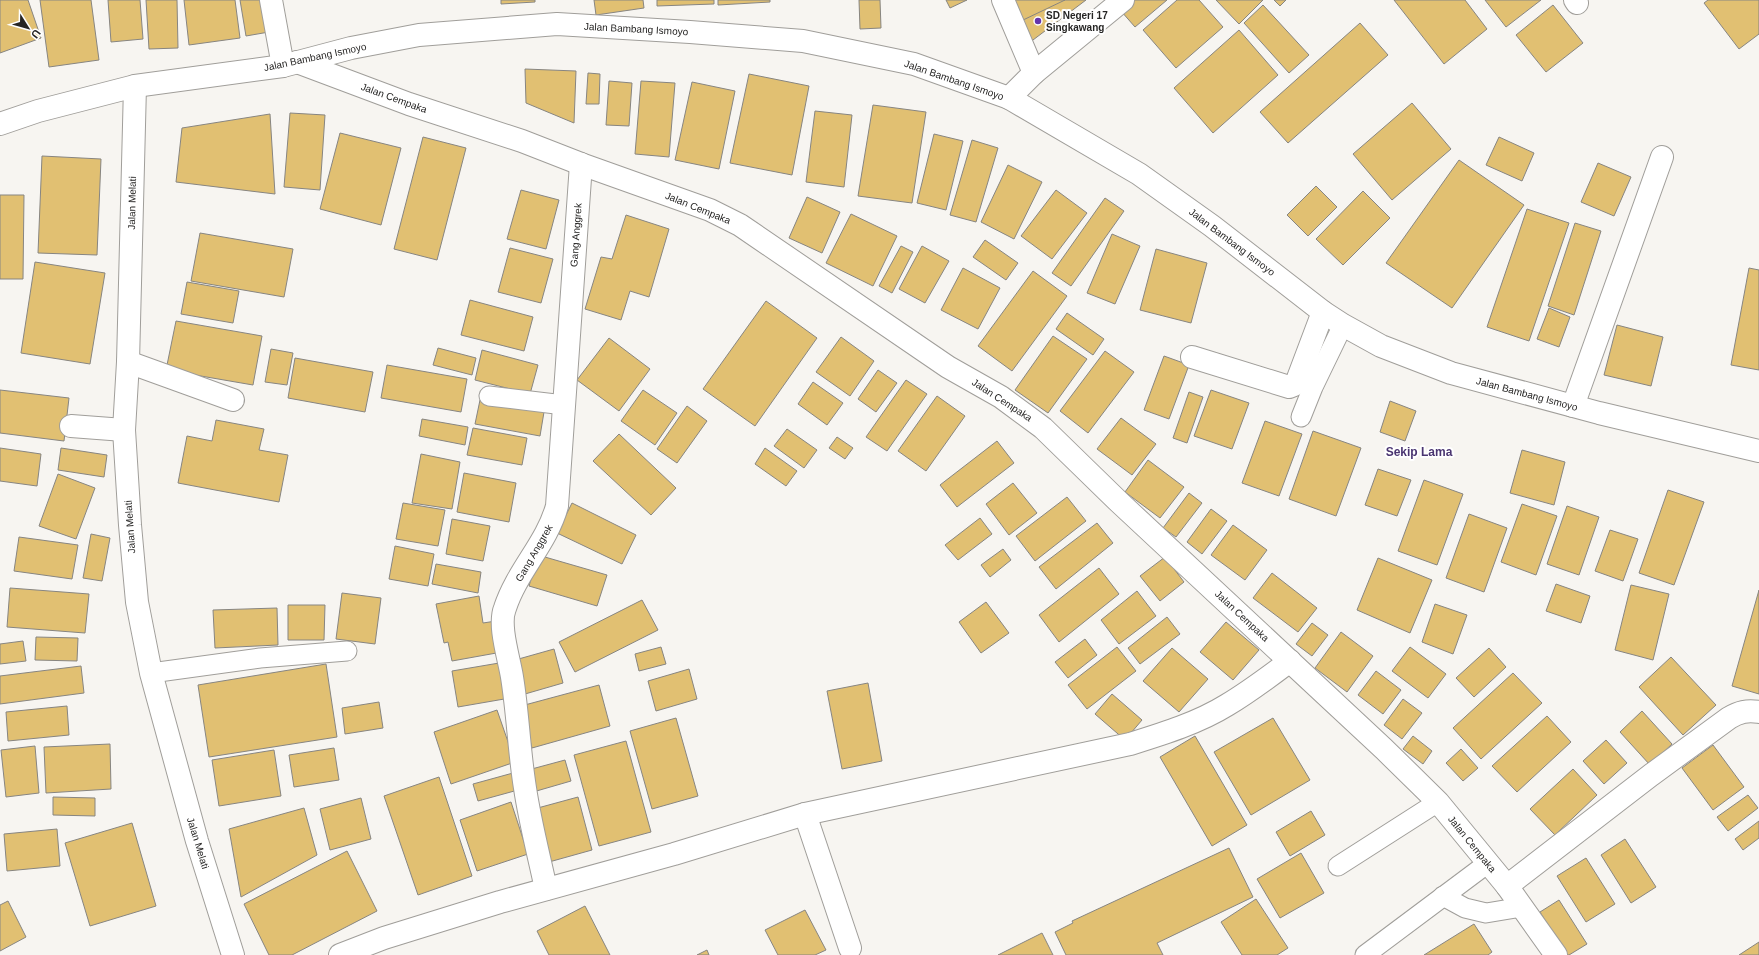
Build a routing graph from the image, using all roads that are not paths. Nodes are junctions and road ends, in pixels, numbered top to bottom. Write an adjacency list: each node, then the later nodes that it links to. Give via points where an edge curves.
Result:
1 (271, 0): 4 (street)
2 (1003, 0): 5 (street)
3 (1124, 0): 5 (street)
4 (290, 64): 6 (street, Jalan Bambang Ismoyo); 7 (street, Jalan Bambang Ismoyo, via 352,48 419,35 557,24 802,41 914,64); 10 (street, Jalan Cempaka, via 522,141)
5 (1034, 73): 7 (street)
6 (135, 86): 8 (street, Jalan Bambang Ismoyo, via 38,111); 14 (street, Jalan Melati)
7 (1009, 98): 11 (street, Jalan Bambang Ismoyo, via 1139,174 1212,226)
8 (0, 124)
9 (1662, 157): 19 (street)
10 (581, 164): 18 (street, Gang Anggrek); 25 (street, Jalan Cempaka, via 710,210 740,225 948,367 1001,397 1043,428)
11 (1323, 312): 12 (street, Jalan Bambang Ismoyo); 15 (street, via 1309,346)
12 (1343, 325): 15 (lane, via 1330,353); 19 (street, Jalan Bambang Ismoyo, via 1381,346 1451,373)
13 (1192, 358): 15 (street, via 1288,387)
14 (128, 362): 17 (street); 22 (street, Jalan Melati)
15 (1305, 384): 20 (lane)
16 (489, 396): 18 (lane)
17 (233, 400)
18 (564, 405): 33 (street, Gang Anggrek, via 556,512 504,609 503,625 512,677 525,789)
19 (1573, 406): 23 (street, Jalan Bambang Ismoyo)
20 (1301, 417)
21 (71, 426): 22 (street)
22 (124, 430): 26 (street, Jalan Melati, via 137,602)
23 (1759, 451)
24 (347, 651): 26 (lane, via 260,658)
25 (1290, 661): 28 (street, Jalan Cempaka); 29 (street, via 1226,706 1130,744)
26 (151, 672): 38 (street, Jalan Melati, via 196,841)
27 (1759, 712): 32 (street, via 1739,712 1729,718)
28 (1438, 802): 30 (street, Jalan Cempaka); 31 (lane)
29 (805, 814): 33 (street); 36 (street)
30 (1488, 863): 32 (street, Jalan Cempaka); 34 (lane)
31 (1338, 866)
32 (1507, 886): 35 (street, Jalan Cempaka)
33 (546, 889): 39 (street, via 384,938)
34 (1443, 896): 35 (lane, via 1466,908 1486,913); 40 (lane)
35 (1522, 907): 37 (street, Jalan Cempaka)
36 (850, 948)
37 (1553, 954)
38 (233, 955)
39 (340, 955)
40 (1365, 955)

